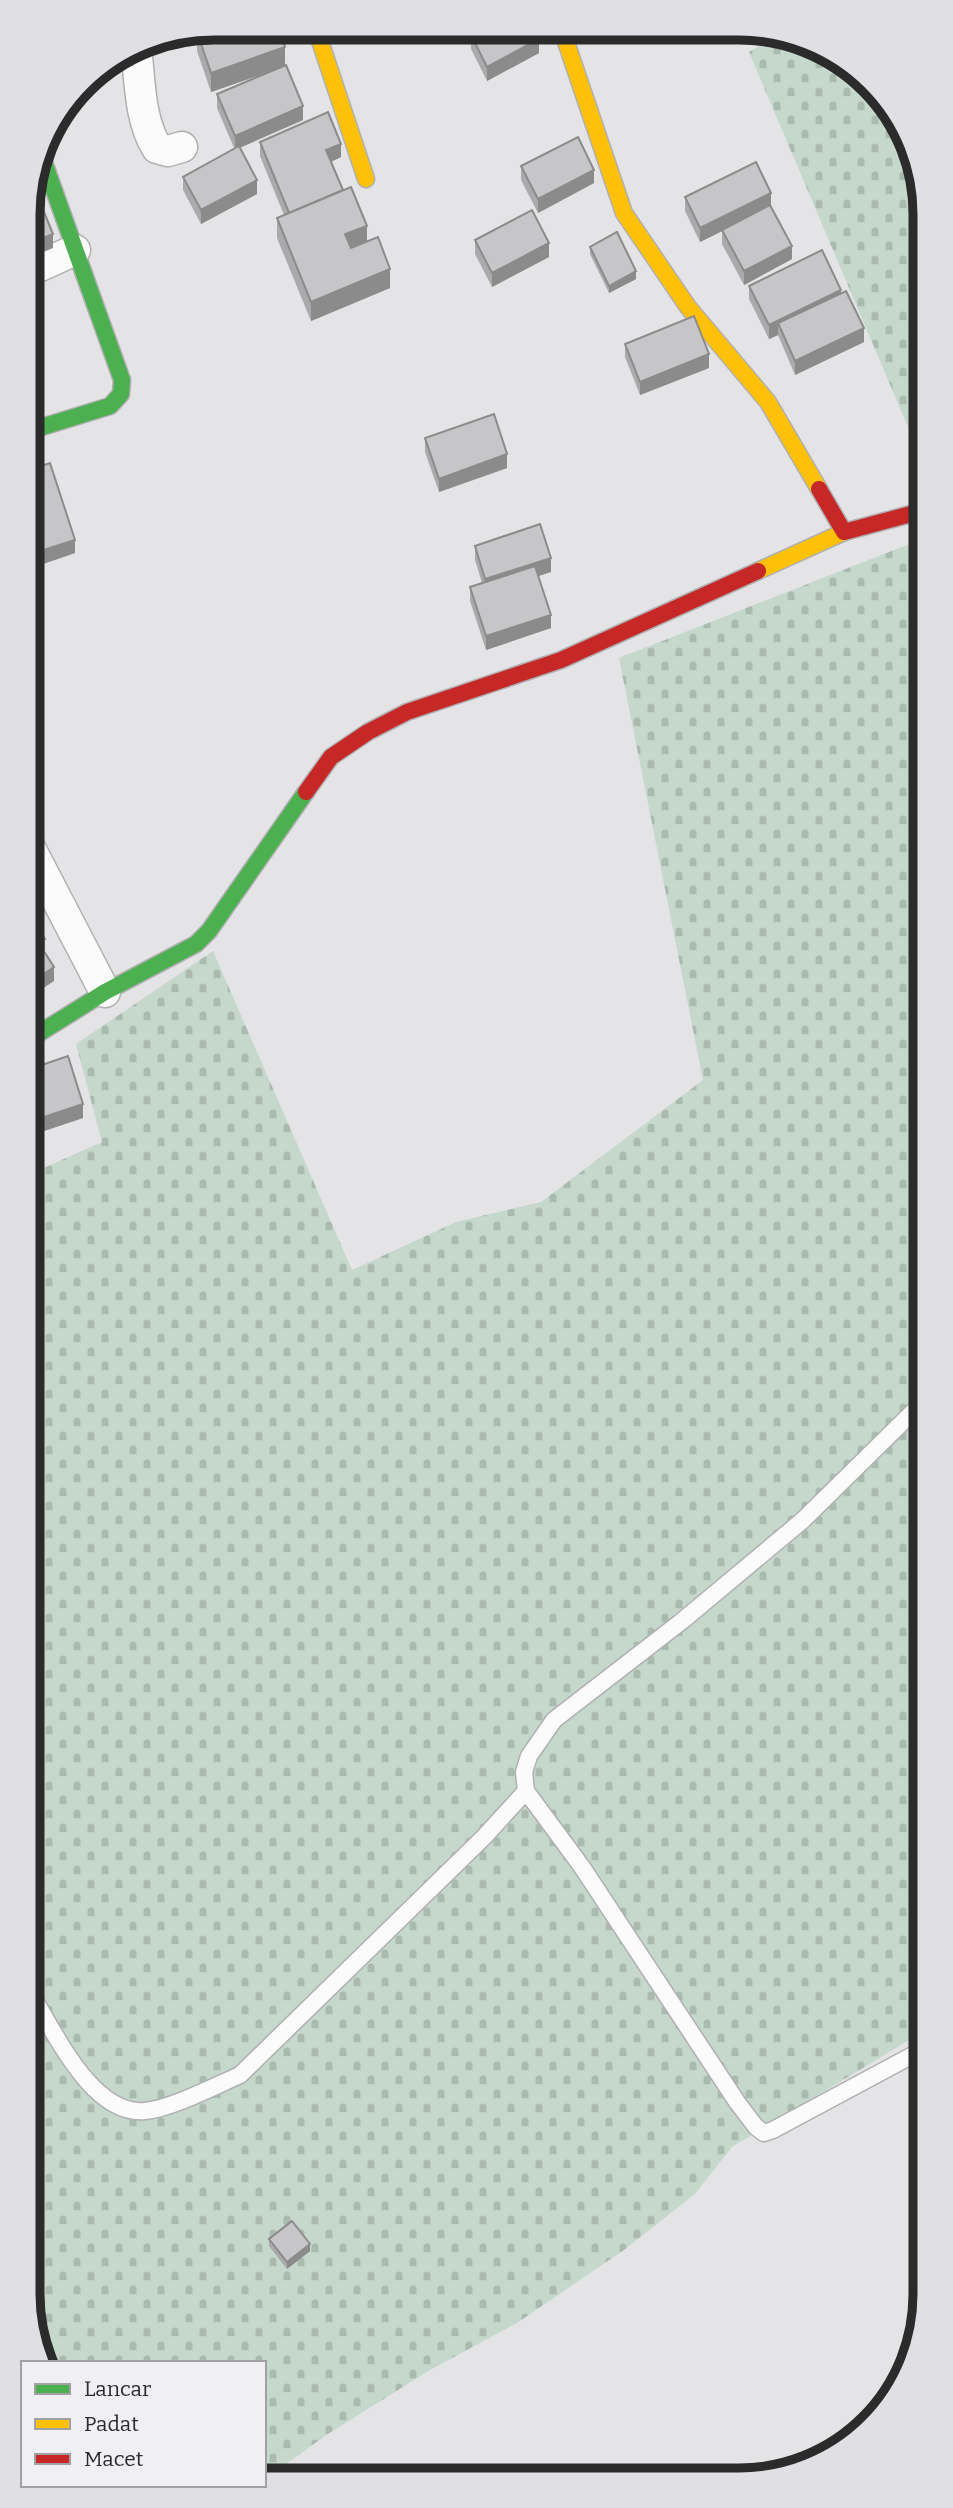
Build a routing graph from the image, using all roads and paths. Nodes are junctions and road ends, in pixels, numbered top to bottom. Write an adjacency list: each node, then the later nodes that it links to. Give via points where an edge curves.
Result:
1 (320, 40): 6 (street)
2 (565, 40): 11 (street, via 624,213 688,307 768,402)
3 (137, 58): 4 (street, via 151,138 157,148)
4 (182, 147)
5 (46, 169): 7 (street)
6 (366, 179)
7 (75, 250): 8 (street); 9 (street, via 122,380 121,394 110,406)
8 (41, 266)
9 (41, 428)
10 (913, 513): 11 (street)
11 (844, 532): 13 (street, via 561,660 407,712 368,732 331,757 196,944)
12 (41, 868): 13 (street)
13 (105, 992): 14 (street)
14 (41, 1032)
15 (912, 1412): 16 (lane, via 803,1520 554,1720 529,1756 524,1772)
16 (526, 1790): 17 (lane, via 484,1837 240,2075 146,2111 127,2111 85,2081); 18 (lane, via 737,2102 764,2133)
17 (40, 2009)
18 (912, 2055)

